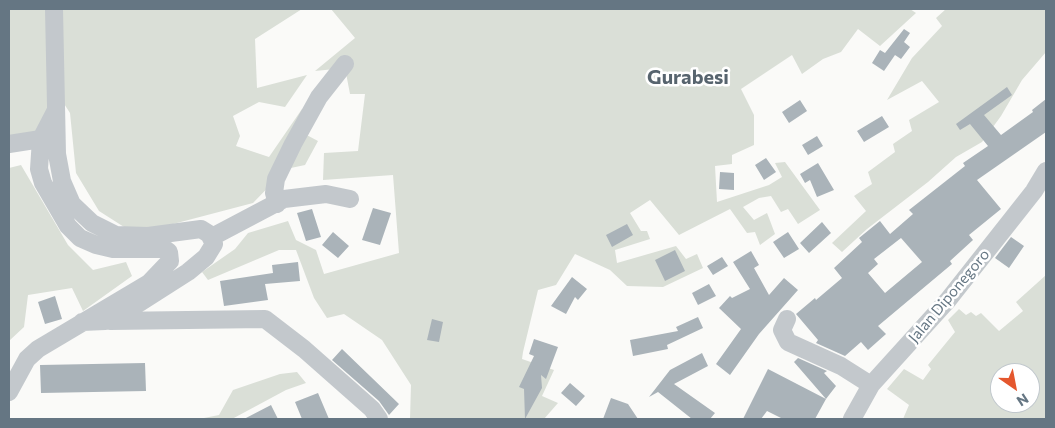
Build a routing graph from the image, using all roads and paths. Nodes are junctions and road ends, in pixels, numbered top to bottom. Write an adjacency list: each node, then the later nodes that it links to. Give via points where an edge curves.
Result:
1 (54, 9): 3 (street)
2 (346, 64): 8 (street, via 319,97 292,144 276,179 274,193)
3 (57, 109): 4 (street); 9 (street, via 57,154 62,181 72,204 92,223 116,236 148,236 201,229)
4 (41, 139): 5 (street); 12 (street, via 39,153 43,183 68,226 80,238 113,249 154,247 169,252 170,261 149,283)
5 (9, 144)
6 (1046, 171): 13 (street, Jalan Diponegoro, via 958,287)
7 (350, 198): 8 (street, via 308,195 284,199)
8 (277, 204): 9 (street)
9 (212, 237): 11 (street, via 211,251 188,272)
10 (787, 319): 13 (street, via 782,330 788,342 841,366)
11 (105, 321): 12 (street); 15 (street, via 265,319 372,409)
12 (82, 322): 14 (street, via 38,349 27,360)
13 (871, 385): 16 (street, Jalan Diponegoro)
14 (9, 392)
15 (378, 419)
16 (852, 419)

